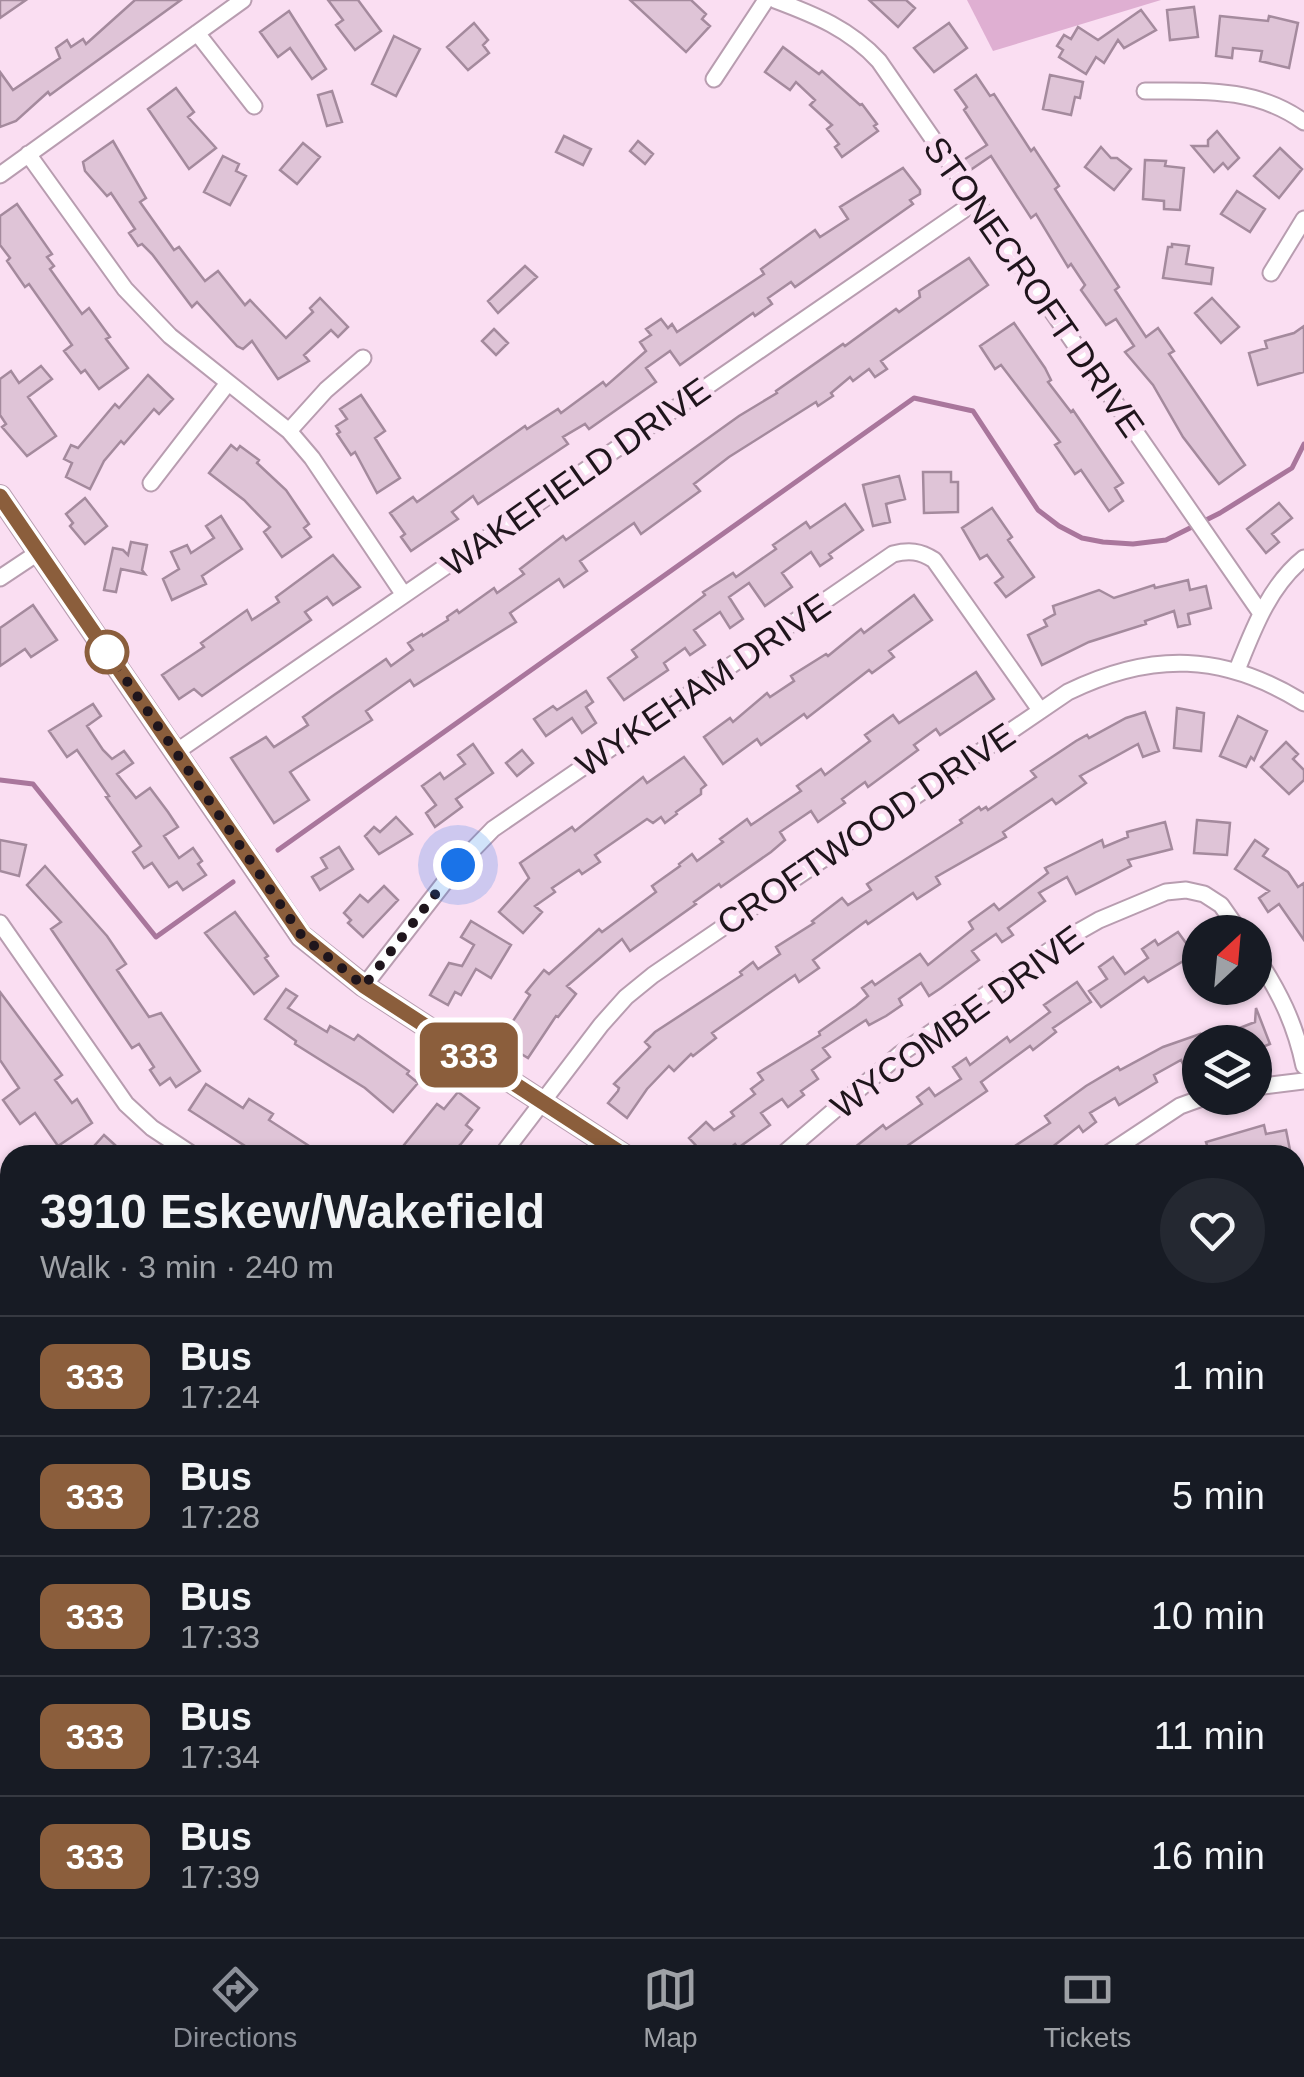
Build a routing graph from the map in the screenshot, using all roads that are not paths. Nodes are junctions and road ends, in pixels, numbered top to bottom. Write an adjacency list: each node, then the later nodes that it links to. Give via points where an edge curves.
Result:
1 (243, 0): 4 (street)
2 (766, 0): 5 (street)
3 (775, 0): 11 (street, STONECROFT DRIVE, via 862,43)
4 (196, 33): 7 (street); 9 (street)
5 (714, 79)
6 (1145, 91): 8 (street, via 1254,96)
7 (254, 106)
8 (1304, 122)
9 (28, 154): 10 (street); 15 (street, via 125,290)
10 (0, 174)
11 (975, 202): 22 (street, WAKEFIELD DRIVE); 23 (street, STONECROFT DRIVE)
12 (1304, 219): 13 (street)
13 (1271, 273)
14 (363, 358): 16 (street)
15 (228, 383): 16 (street); 17 (street)
16 (290, 431): 22 (street)
17 (150, 483)
18 (0, 496): 19 (street)
19 (39, 552): 21 (street); 27 (street)
20 (1304, 558): 23 (street)
21 (0, 578)
22 (404, 596): 27 (street, WAKEFIELD DRIVE)
23 (1260, 612): 24 (street)
24 (1238, 670): 25 (street, CROFTWOOD DRIVE); 26 (street, CROFTWOOD DRIVE, via 1162,662 1127,668)
25 (1304, 703)
26 (1040, 710): 31 (street, WYKEHAM DRIVE, via 934,560 906,550 893,554 493,828); 35 (street, CROFTWOOD DRIVE, via 653,975 601,1025)
27 (176, 752): 31 (street, via 302,936)
28 (1228, 915): 40 (street, WYCOMBE DRIVE, via 1204,894 1186,890 1099,920 900,1054)
29 (0, 922): 37 (street, via 126,1104)
30 (1272, 981): 32 (street, via 1293,1020)
31 (364, 986): 35 (street)
32 (1304, 1066)
33 (1304, 1080): 34 (street)
34 (1272, 1085)
35 (542, 1103): 38 (street, CROFTWOOD DRIVE); 39 (street)
36 (1182, 1105): 41 (street)
37 (178, 1145)
38 (510, 1145)
39 (608, 1145)
40 (794, 1145)
41 (1121, 1145)

